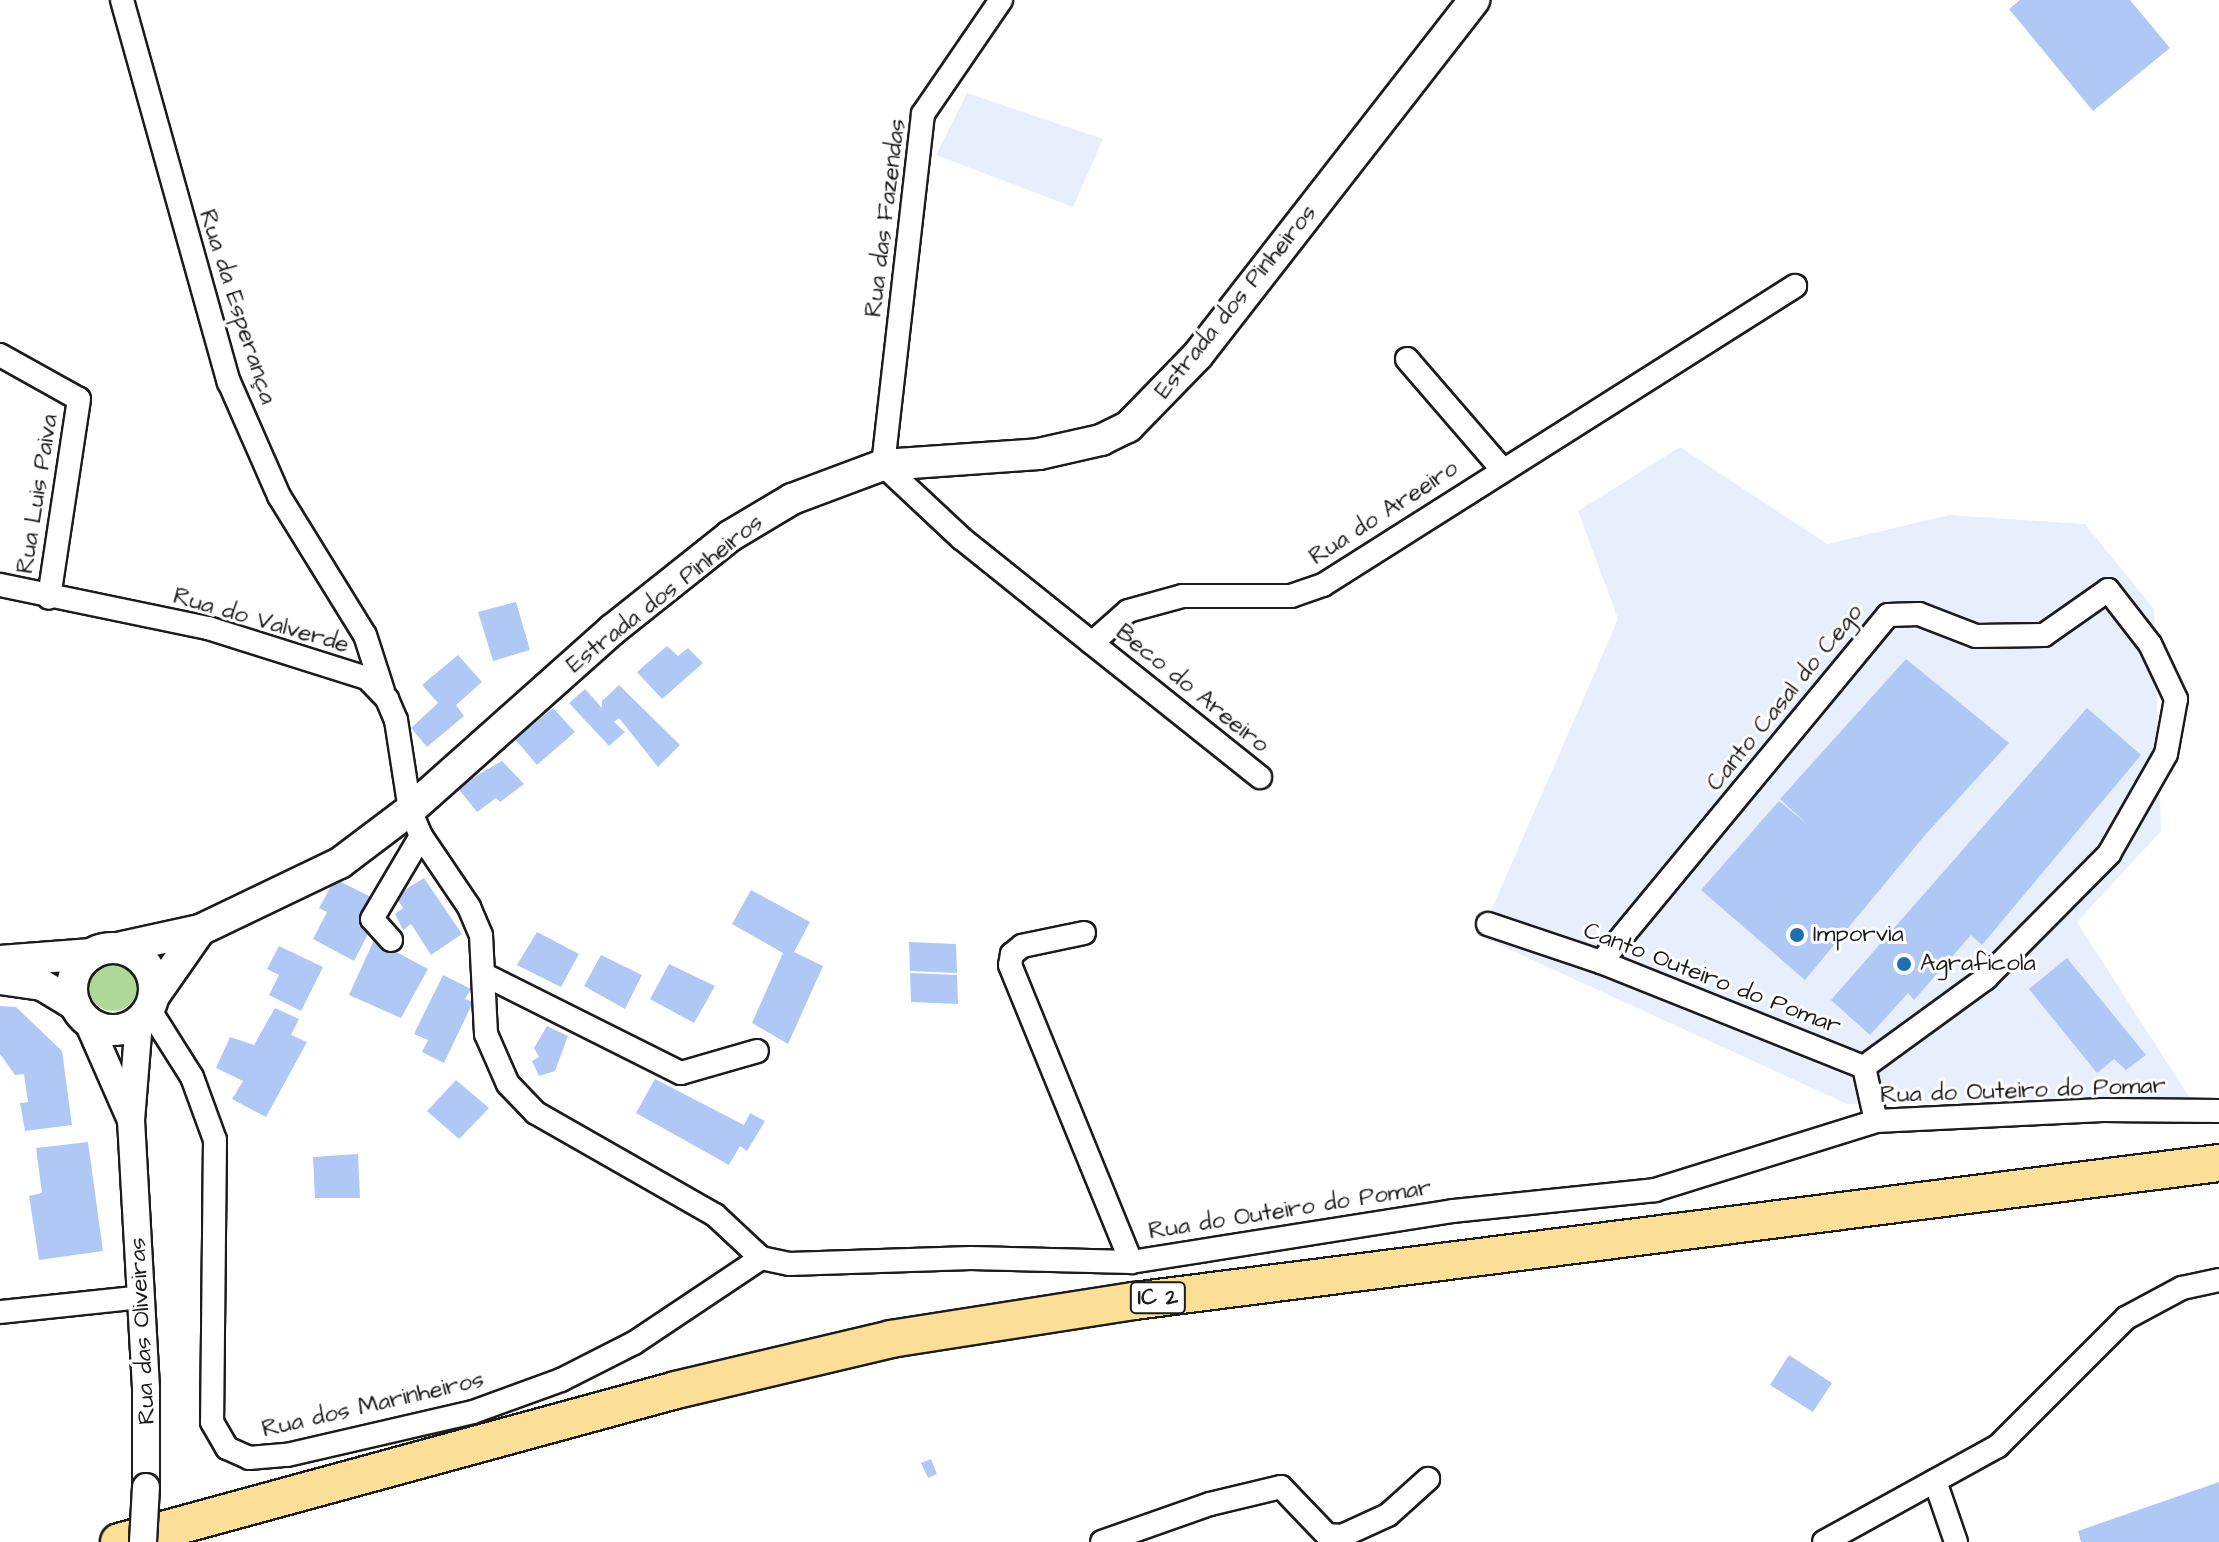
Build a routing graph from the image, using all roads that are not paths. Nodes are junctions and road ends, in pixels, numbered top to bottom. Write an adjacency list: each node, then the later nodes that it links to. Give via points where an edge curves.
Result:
1 (122, 0): 12 (street, Rua da Esperança, via 229,382 279,496 365,635)
2 (1001, 0): 7 (street, Rua das Fazendas, via 923,114)
3 (1474, 0): 7 (main road, Estrada dos Pinheiros, via 1198,355 1140,417 1108,437 1063,450)
4 (1795, 286): 8 (street, Rua do Areeiro)
5 (0, 355): 10 (street, Rua Luis Paiva, via 79,399)
6 (1407, 359): 8 (street)
7 (883, 465): 11 (street, via 961,538); 14 (main road, Estrada dos Pinheiros, via 820,485 730,536 612,630)
8 (1502, 469): 11 (street, Rua do Areeiro, via 1323,585 1291,596 1183,596 1128,611)
9 (0, 585): 10 (street, Rua do Valverde)
10 (49, 598): 12 (street, Rua do Valverde, via 208,628 367,678)
11 (1092, 643): 13 (street, Beco do Areeiro)
12 (387, 699): 14 (street)
13 (1260, 777)
14 (416, 823): 16 (main road, Estrada dos Pinheiros, via 313,879); 18 (street, via 372,919); 23 (street, via 481,935)
15 (1488, 924): 21 (street, Canto Outeiro do Pomar)
16 (200, 930): 19 (main road, Estrada dos Pinheiros); 24 (main road)
17 (1084, 933): 34 (street, via 1022,946 1012,954 1010,965)
18 (391, 940)
19 (105, 951): 20 (main road, Estrada dos Pinheiros); 24 (main road, via 131,952 150,970); 25 (main road, via 73,982)
20 (0, 961)
21 (1601, 962): 27 (street, Canto Outeiro do Pomar); 27 (street, Canto Casal do Cego, via 1888,615 1919,614 1976,636 2044,635 2108,590 2150,644 2176,699 2166,754 2109,854 1986,978)
22 (0, 979): 25 (main road, via 42,985)
23 (484, 985): 26 (street, via 681,1073); 33 (street, via 491,1053 522,1100 715,1215)
24 (147, 1008): 25 (main road, via 113,1030); 29 (street); 33 (street, Rua dos Marinheiros, via 192,1077 215,1140 212,1422 227,1448 249,1458 287,1455 473,1412 561,1380 634,1343)
25 (81, 1013): 29 (street)
26 (757, 1051)
27 (1864, 1067): 30 (street)
28 (2219, 1111): 30 (street, Rua do Outeiro do Pomar, via 2103,1110)
29 (131, 1120): 36 (street, Rua das Oliveiras)
30 (1876, 1121): 34 (street, Rua do Outeiro do Pomar, via 1655,1190 1453,1211)
31 (2219, 1163): 40 (highway, IC 2, via 1134,1301 891,1339 676,1390)
32 (2219, 1188): 42 (highway, IC 2, via 993,1343 792,1382)
33 (761, 1258): 34 (street, Rua do Outeiro do Pomar, via 789,1264 971,1258)
34 (1131, 1262)
35 (2219, 1280): 39 (street, via 2182,1288 2126,1318 1998,1446)
36 (142, 1297): 37 (street); 41 (street, Rua das Oliveiras, bridge)
37 (0, 1312)
38 (1428, 1479): 43 (street, via 1388,1515 1342,1536 1327,1535 1281,1487 1210,1504)
39 (1935, 1481): 44 (street); 45 (street)
40 (119, 1542)
41 (143, 1542)
42 (197, 1542)
43 (1102, 1542)
44 (1824, 1542)
45 (1956, 1542)

